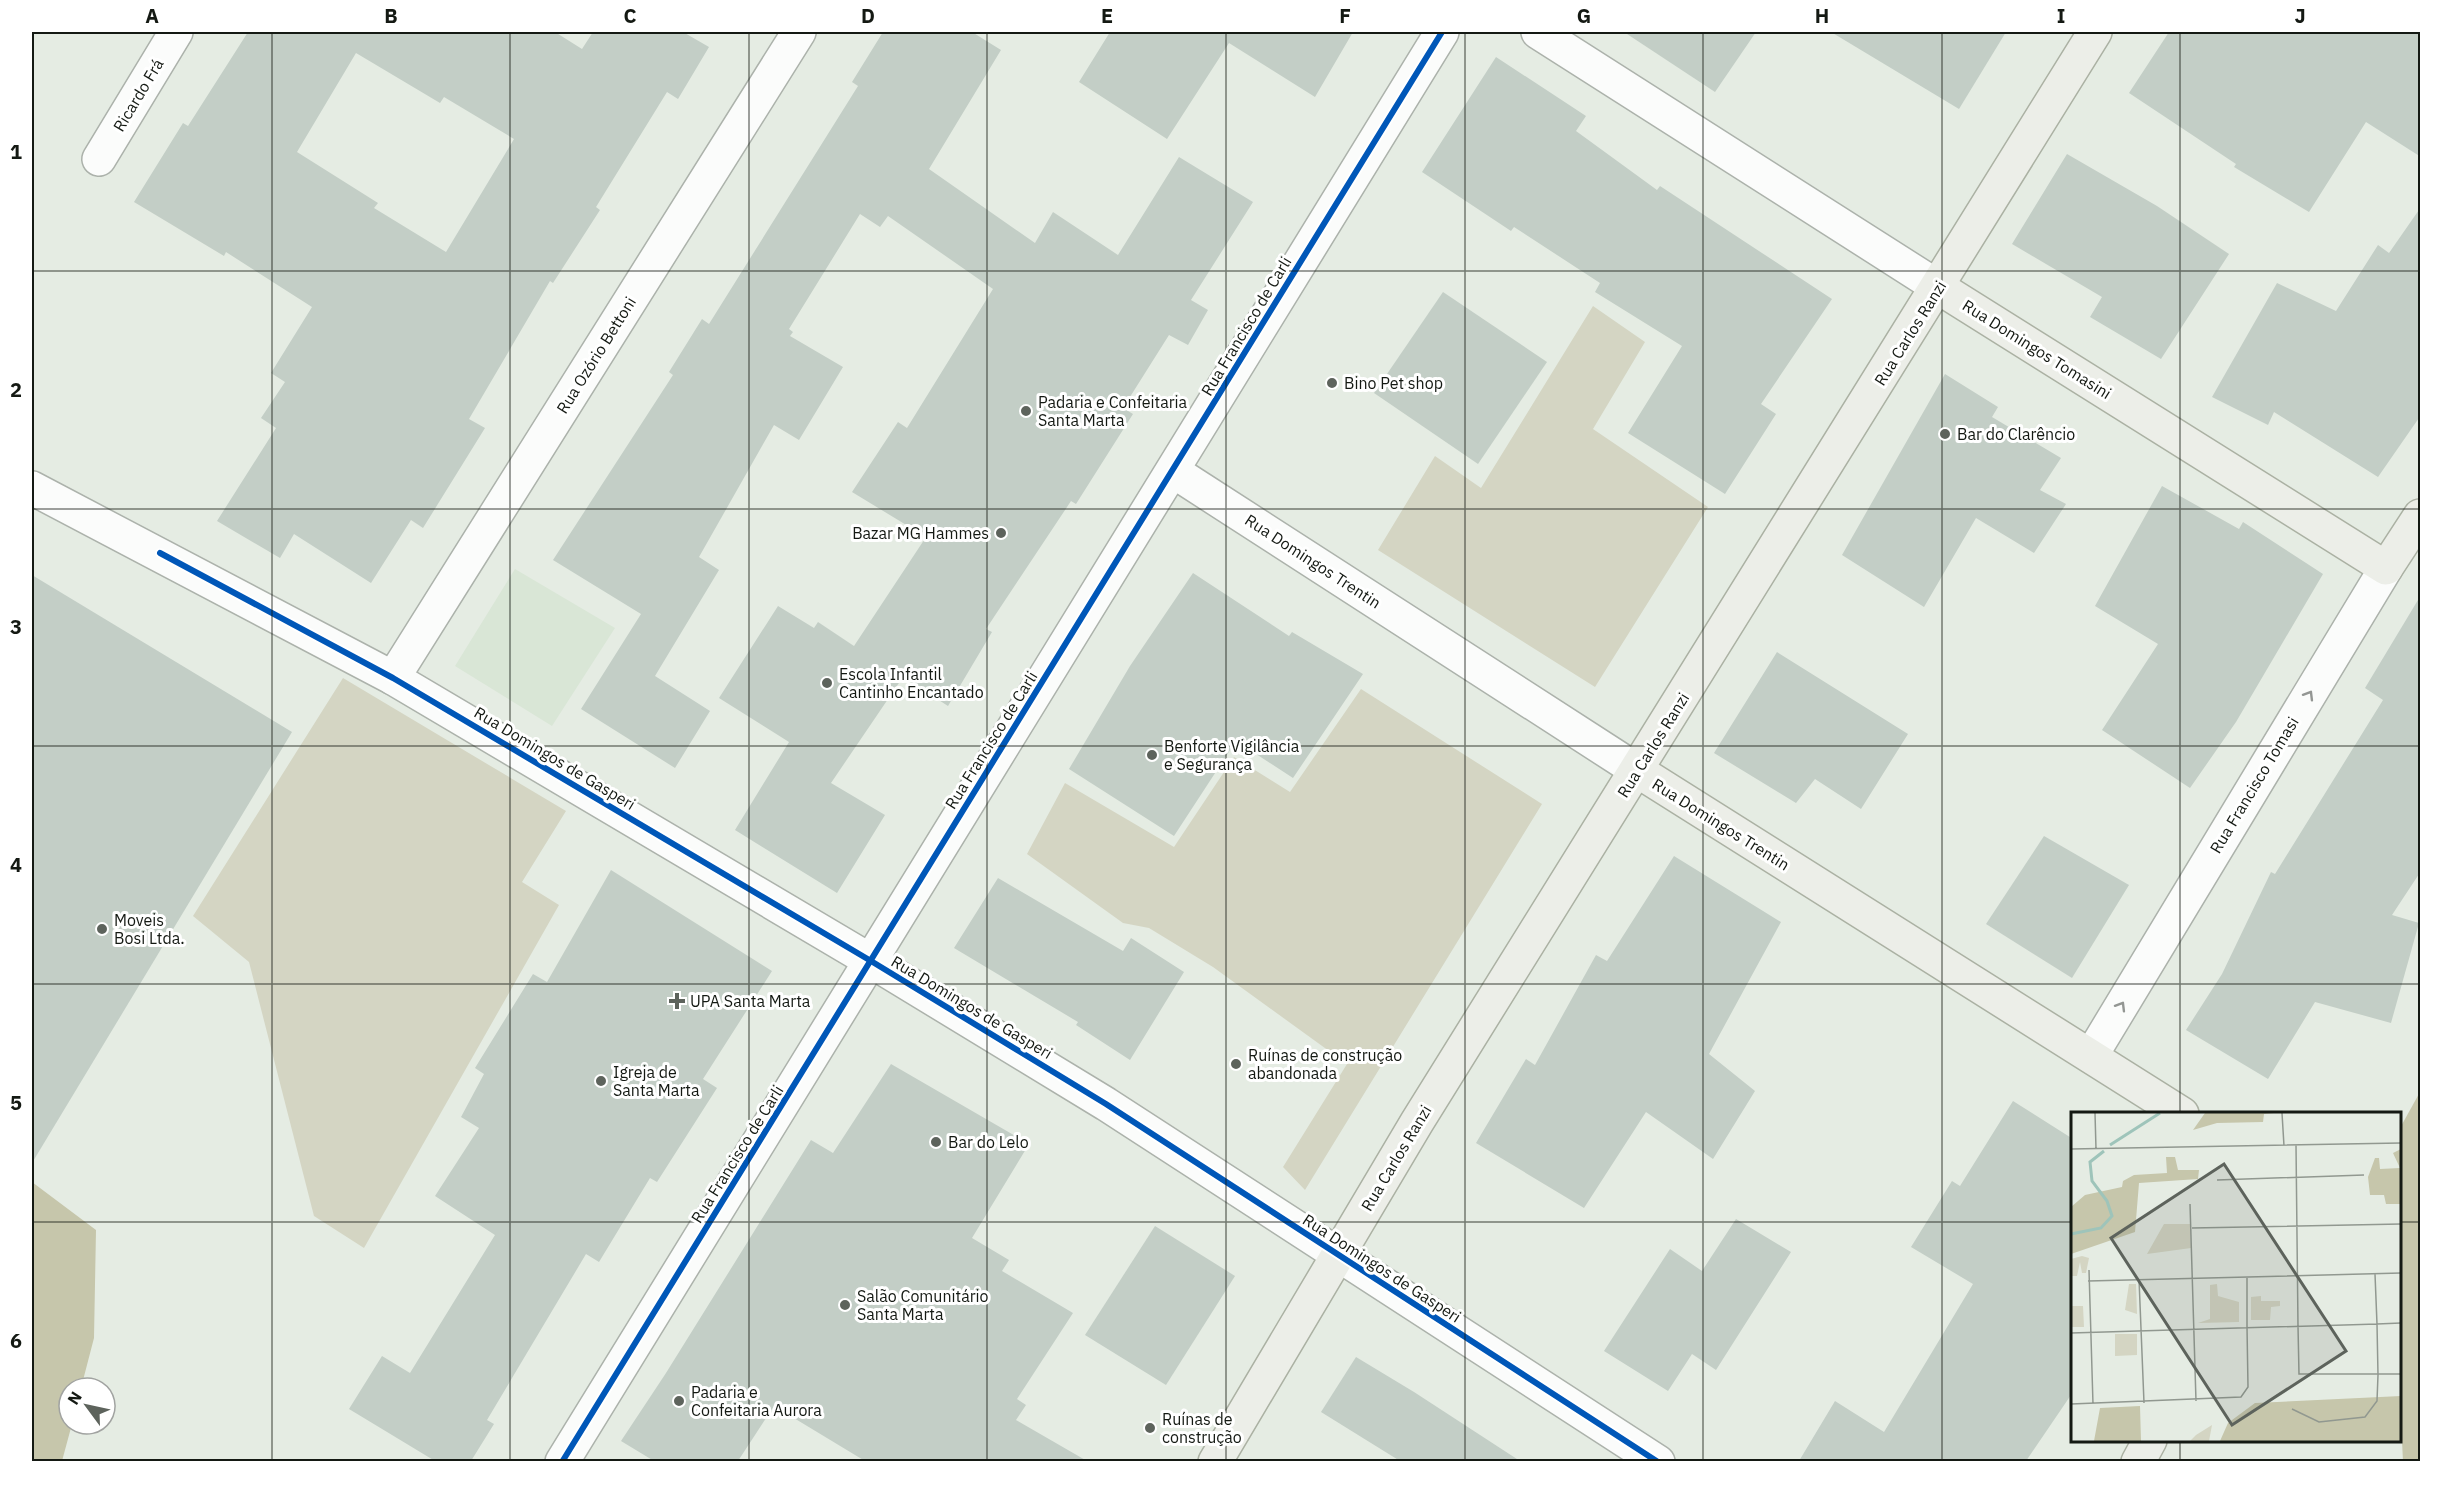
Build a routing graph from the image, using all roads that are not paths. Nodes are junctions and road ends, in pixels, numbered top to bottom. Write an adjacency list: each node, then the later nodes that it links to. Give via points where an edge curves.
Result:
1 (176, 32): 6 (street, Ricardo Frá)
2 (798, 32): 12 (street, Rua Ozório Bettoni)
3 (1442, 32): 8 (street, Rua Francisco de Carli)
4 (1538, 32): 7 (street, Rua Domingos Tomasini)
5 (2095, 32): 7 (main road, Rua Carlos Ranzi)
6 (99, 159)
7 (1938, 287): 11 (main road, Rua Domingos Tomasini); 13 (main road, Rua Carlos Ranzi)
8 (1173, 471): 13 (street, Rua Domingos Trentin); 14 (street, Rua Francisco de Carli)
9 (32, 488): 12 (street, Rua Domingos de Gasperi)
10 (2421, 516): 11 (main road, Rua Francisco Tomasi)
11 (2386, 568): 15 (street, Rua Francisco Tomasi, one-way to 11)
12 (393, 678): 14 (street, Rua Domingos de Gasperi)
13 (1638, 771): 15 (main road, Rua Domingos Trentin); 17 (main road, Rua Carlos Ranzi, via 1417,1122)
14 (871, 961): 17 (street, Rua Domingos de Gasperi, via 1106,1104); 19 (street, Rua Francisco de Carli)
15 (2091, 1056): 16 (main road, Rua Domingos Trentin)
16 (2180, 1112)
17 (1339, 1254): 20 (main road, Rua Carlos Ranzi); 21 (street, Rua Domingos de Gasperi)
18 (2149, 1442): 22 (main road)
19 (562, 1461)
20 (1215, 1461)
21 (1658, 1461)
22 (2138, 1461)

